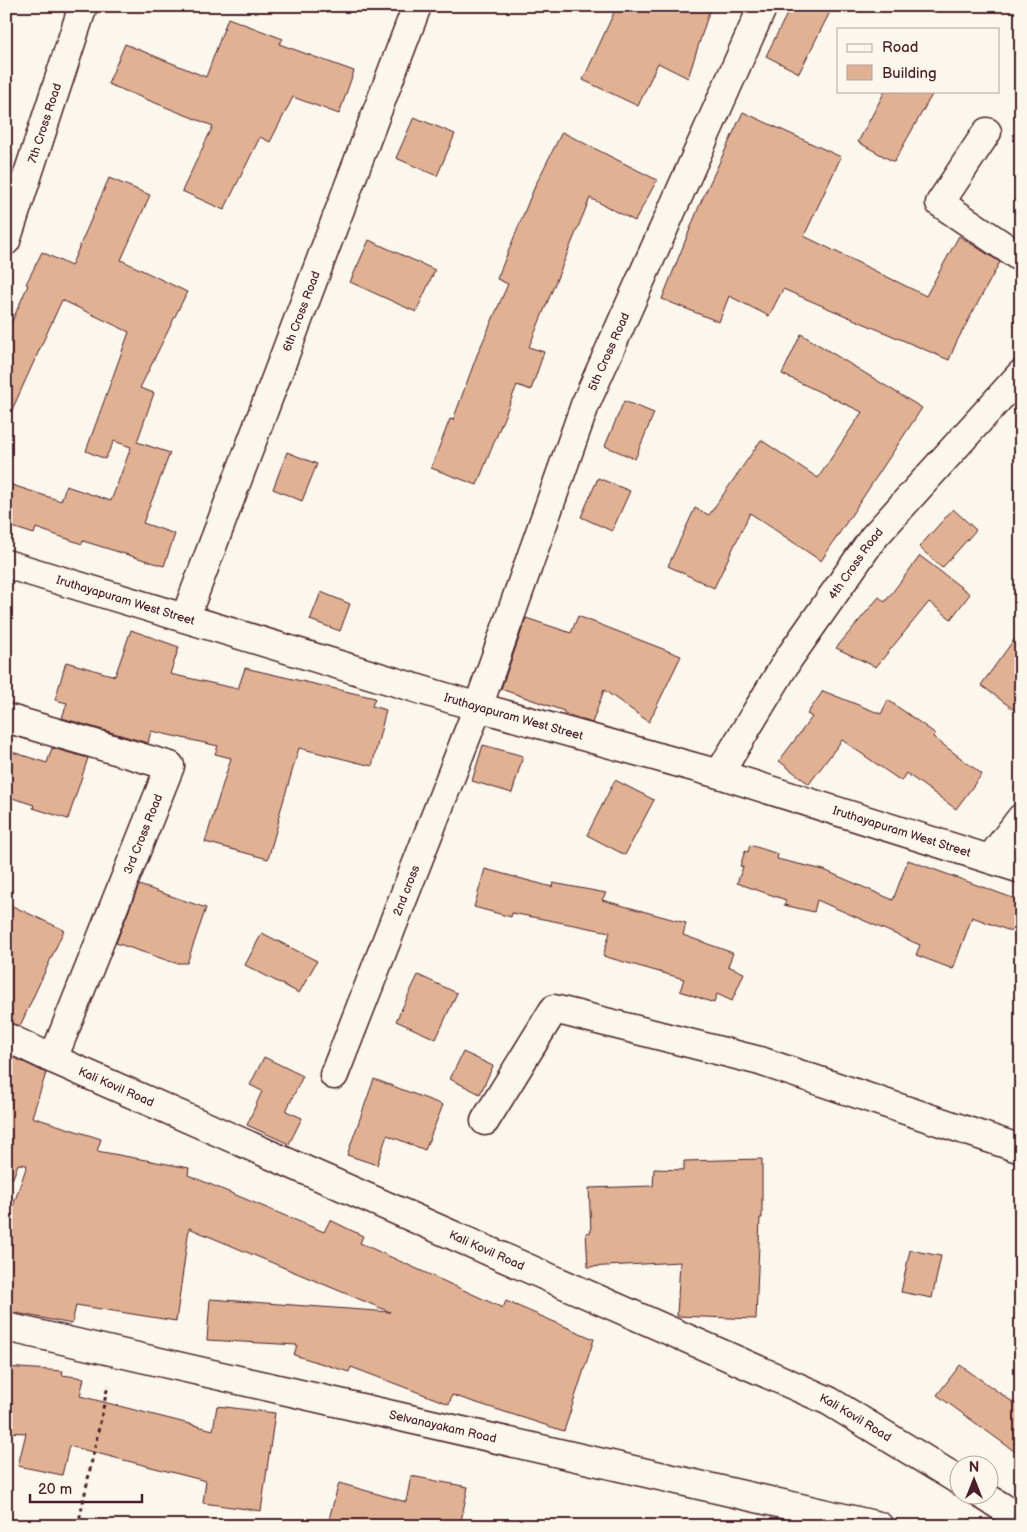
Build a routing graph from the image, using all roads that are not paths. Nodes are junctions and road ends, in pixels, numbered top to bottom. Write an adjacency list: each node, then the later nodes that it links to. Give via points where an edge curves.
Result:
1 (83, 6): 5 (street, 7th Cross Road)
2 (418, 6): 9 (street, 6th Cross Road)
3 (763, 6): 10 (street, 5th Cross Road, via 585,405)
4 (986, 132): 6 (street, via 940,203)
5 (6, 242)
6 (1021, 258)
7 (1021, 374): 12 (street, 4th Cross Road, via 873,538 789,658)
8 (6, 564): 9 (street, Iruthayapuram West Street)
9 (185, 618): 10 (street, Iruthayapuram West Street)
10 (478, 707): 12 (street, Iruthayapuram West Street); 18 (street, 2nd cross)
11 (6, 718): 17 (street, 3rd Cross Road, via 170,766)
12 (718, 774): 14 (street, Iruthayapuram West Street)
13 (1021, 818): 14 (street)
14 (990, 859): 15 (street, Iruthayapuram West Street)
15 (1021, 869)
16 (6, 1037): 17 (street, Kali Kovil Road)
17 (52, 1059): 22 (street, Kali Kovil Road, via 829,1401)
18 (334, 1075)
19 (485, 1121): 20 (street, via 554,1009 760,1060)
20 (1021, 1148)
21 (6, 1327): 25 (street, Selvanayakam Road)
22 (950, 1476)
23 (997, 1504): 24 (street)
24 (1021, 1519)
25 (879, 1526)

